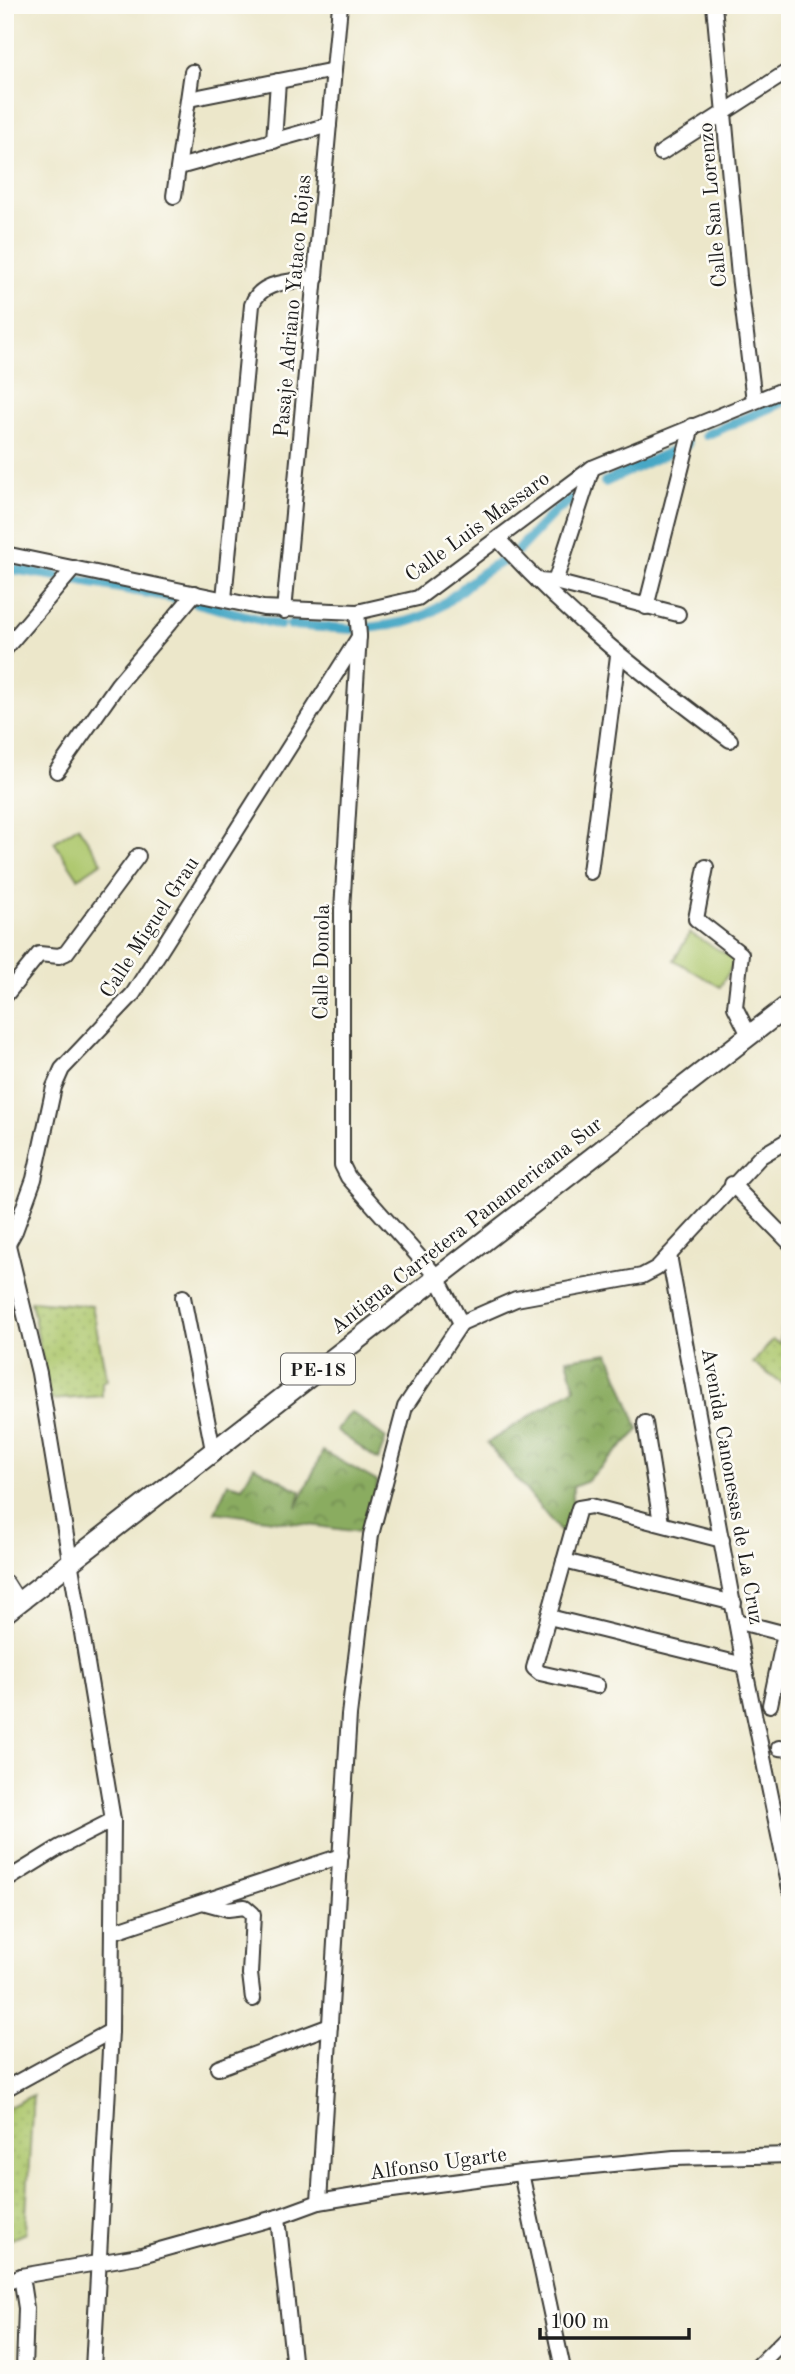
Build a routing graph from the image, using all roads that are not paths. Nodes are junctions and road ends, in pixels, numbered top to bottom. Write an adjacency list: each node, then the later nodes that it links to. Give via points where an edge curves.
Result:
1 (340, 5): 3 (street, Pasaje Adriano Yataco Rojas)
2 (714, 5): 8 (street, Calle San Lorenzo)
3 (334, 70): 6 (street); 9 (street, Pasaje Adriano Yataco Rojas)
4 (790, 70): 8 (street)
5 (192, 72): 7 (street)
6 (278, 81): 7 (street); 10 (street)
7 (189, 99): 12 (street)
8 (724, 112): 11 (street); 16 (street, Calle San Lorenzo)
9 (329, 125): 10 (street); 14 (street, Pasaje Adriano Yataco Rojas)
10 (274, 141): 12 (street)
11 (662, 153)
12 (179, 167): 13 (street)
13 (174, 196)
14 (316, 278): 25 (street, via 266,287 254,297); 27 (street, Pasaje Adriano Yataco Rojas)
15 (790, 387): 16 (street, Calle Luis Massaro)
16 (754, 401): 17 (street, Calle Luis Massaro)
17 (692, 426): 18 (street, Calle Luis Massaro); 26 (street)
18 (592, 468): 19 (street, Calle Luis Massaro); 23 (street)
19 (499, 540): 22 (street); 28 (street, Calle Luis Massaro, via 418,598)
20 (5, 554): 21 (street, Calle Luis Massaro)
21 (74, 568): 24 (street, Calle Luis Massaro); 31 (street)
22 (538, 581): 23 (street); 32 (street)
23 (555, 582): 26 (street)
24 (195, 593): 25 (street, Calle Luis Massaro); 34 (street, via 118,684)
25 (224, 600): 27 (street, Calle Luis Massaro)
26 (646, 607): 29 (street)
27 (284, 611): 28 (street, Calle Luis Massaro)
28 (357, 612): 30 (street, Calle Donola)
29 (678, 614)
30 (359, 635): 44 (street, Calle Miguel Grau, via 133,994 62,1069 34,1179); 46 (street, Calle Donola, via 342,910 342,1165)
31 (5, 649)
32 (618, 656): 33 (street); 37 (street)
33 (730, 740)
34 (57, 771)
35 (138, 856): 38 (street, via 66,953 39,954)
36 (706, 867): 40 (street, via 696,919 741,954 734,1007)
37 (590, 872)
38 (5, 996)
39 (790, 1003): 40 (highway, Antigua Carretera Panamericana Sur / PE-1S)
40 (749, 1035): 46 (highway, Antigua Carretera Panamericana Sur / PE-1S)
41 (790, 1139): 42 (street, via 761,1156)
42 (732, 1184): 43 (street); 45 (street)
43 (790, 1243)
44 (7, 1247): 53 (street, via 39,1373)
45 (669, 1255): 48 (street, via 642,1276 516,1299); 52 (street, Avenida Canonesas de La Cruz)
46 (437, 1277): 48 (street, Calle Donola); 50 (highway, Antigua Carretera Panamericana Sur / PE-1S)
47 (183, 1297): 50 (street)
48 (461, 1323): 65 (street, via 405,1407 382,1483 371,1535 351,1701)
49 (645, 1423): 51 (street)
50 (213, 1450): 53 (highway, Antigua Carretera Panamericana Sur / PE-1S)
51 (661, 1523): 52 (street); 54 (street, via 583,1506 577,1512)
52 (722, 1539): 56 (street, Avenida Canonesas de La Cruz)
53 (70, 1561): 57 (highway, Antigua Carretera Panamericana Sur / PE-1S); 64 (street)
54 (564, 1561): 56 (street); 58 (street)
55 (5, 1584): 57 (main road)
56 (734, 1603): 59 (street, Avenida Canonesas de La Cruz)
57 (11, 1608)
58 (549, 1617): 61 (street); 62 (street, via 535,1670)
59 (736, 1621): 60 (street); 61 (street, Avenida Canonesas de La Cruz)
60 (788, 1634): 63 (street)
61 (744, 1665): 67 (street, Avenida Canonesas de La Cruz)
62 (597, 1686)
63 (770, 1705)
64 (113, 1821): 66 (street); 69 (street)
65 (341, 1856): 68 (street); 71 (street)
66 (5, 1881)
67 (790, 1889)
68 (206, 1903): 69 (street); 70 (street, via 228,1909 245,1907 253,1914)
69 (112, 1933): 72 (street)
70 (253, 1999)
71 (330, 2026): 73 (street); 77 (street)
72 (111, 2031): 74 (street); 79 (street)
73 (218, 2068)
74 (5, 2090)
75 (790, 2155): 76 (street, Alfonso Ugarte, via 674,2158)
76 (521, 2173): 77 (street, Alfonso Ugarte); 86 (street)
77 (319, 2202): 78 (street, Alfonso Ugarte)
78 (278, 2217): 79 (street, Alfonso Ugarte); 85 (street)
79 (101, 2262): 80 (street, Alfonso Ugarte); 84 (street)
80 (21, 2276): 81 (street, Alfonso Ugarte); 83 (street, via 26,2308)
81 (5, 2284)
82 (790, 2334): 87 (street)
83 (24, 2369)
84 (93, 2369)
85 (295, 2369)
86 (563, 2369)
87 (755, 2369)

